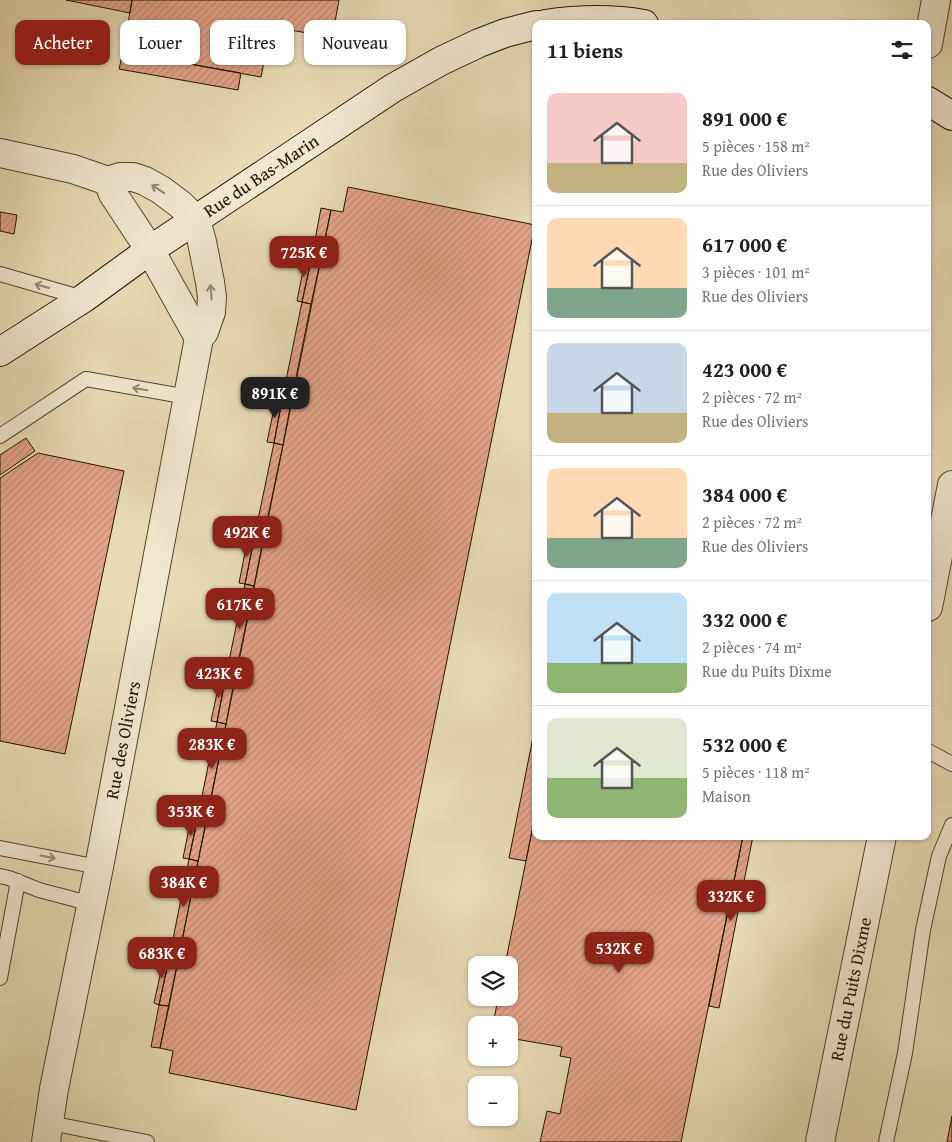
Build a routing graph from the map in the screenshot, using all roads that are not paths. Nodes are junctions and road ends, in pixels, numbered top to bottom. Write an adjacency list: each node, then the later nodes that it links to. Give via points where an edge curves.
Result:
1 (936, 0): 5 (street)
2 (571, 20): 3 (street)
3 (610, 20)
4 (532, 26): 10 (street, Rue du Bas-Marin, via 504,32 440,61 393,88)
5 (931, 28)
6 (931, 102): 7 (street)
7 (952, 116)
8 (0, 153): 9 (street, via 74,169)
9 (108, 181): 10 (street, one-way to 9, via 161,190 145,181 133,177); 11 (street)
10 (196, 220): 11 (street, Rue du Bas-Marin); 14 (street, Rue des Oliviers, one-way to 10, via 208,322 212,297)
11 (150, 250): 13 (street, Rue du Bas-Marin); 14 (street)
12 (0, 274): 13 (lane, one-way to 12)
13 (84, 298): 15 (street, Rue du Bas-Marin)
14 (199, 338): 16 (street, Rue des Oliviers)
15 (0, 352)
16 (188, 397): 17 (lane, one-way to 17, via 86,379); 25 (street, Rue des Oliviers)
17 (0, 436)
18 (952, 484): 19 (street)
19 (931, 592)
20 (931, 753): 21 (lane)
21 (952, 764)
22 (952, 825): 34 (lane, via 939,856 905,1054)
23 (881, 840): 33 (street, Rue du Puits Dixme)
24 (0, 848): 25 (lane, one-way to 25)
25 (99, 867): 28 (street, Rue des Oliviers)
26 (0, 876): 27 (lane)
27 (18, 881): 28 (lane); 29 (lane)
28 (92, 904): 31 (street, Rue des Oliviers)
29 (5, 930): 30 (lane)
30 (0, 978)
31 (48, 1133): 32 (lane)
32 (147, 1142)
33 (820, 1142)
34 (886, 1142)

